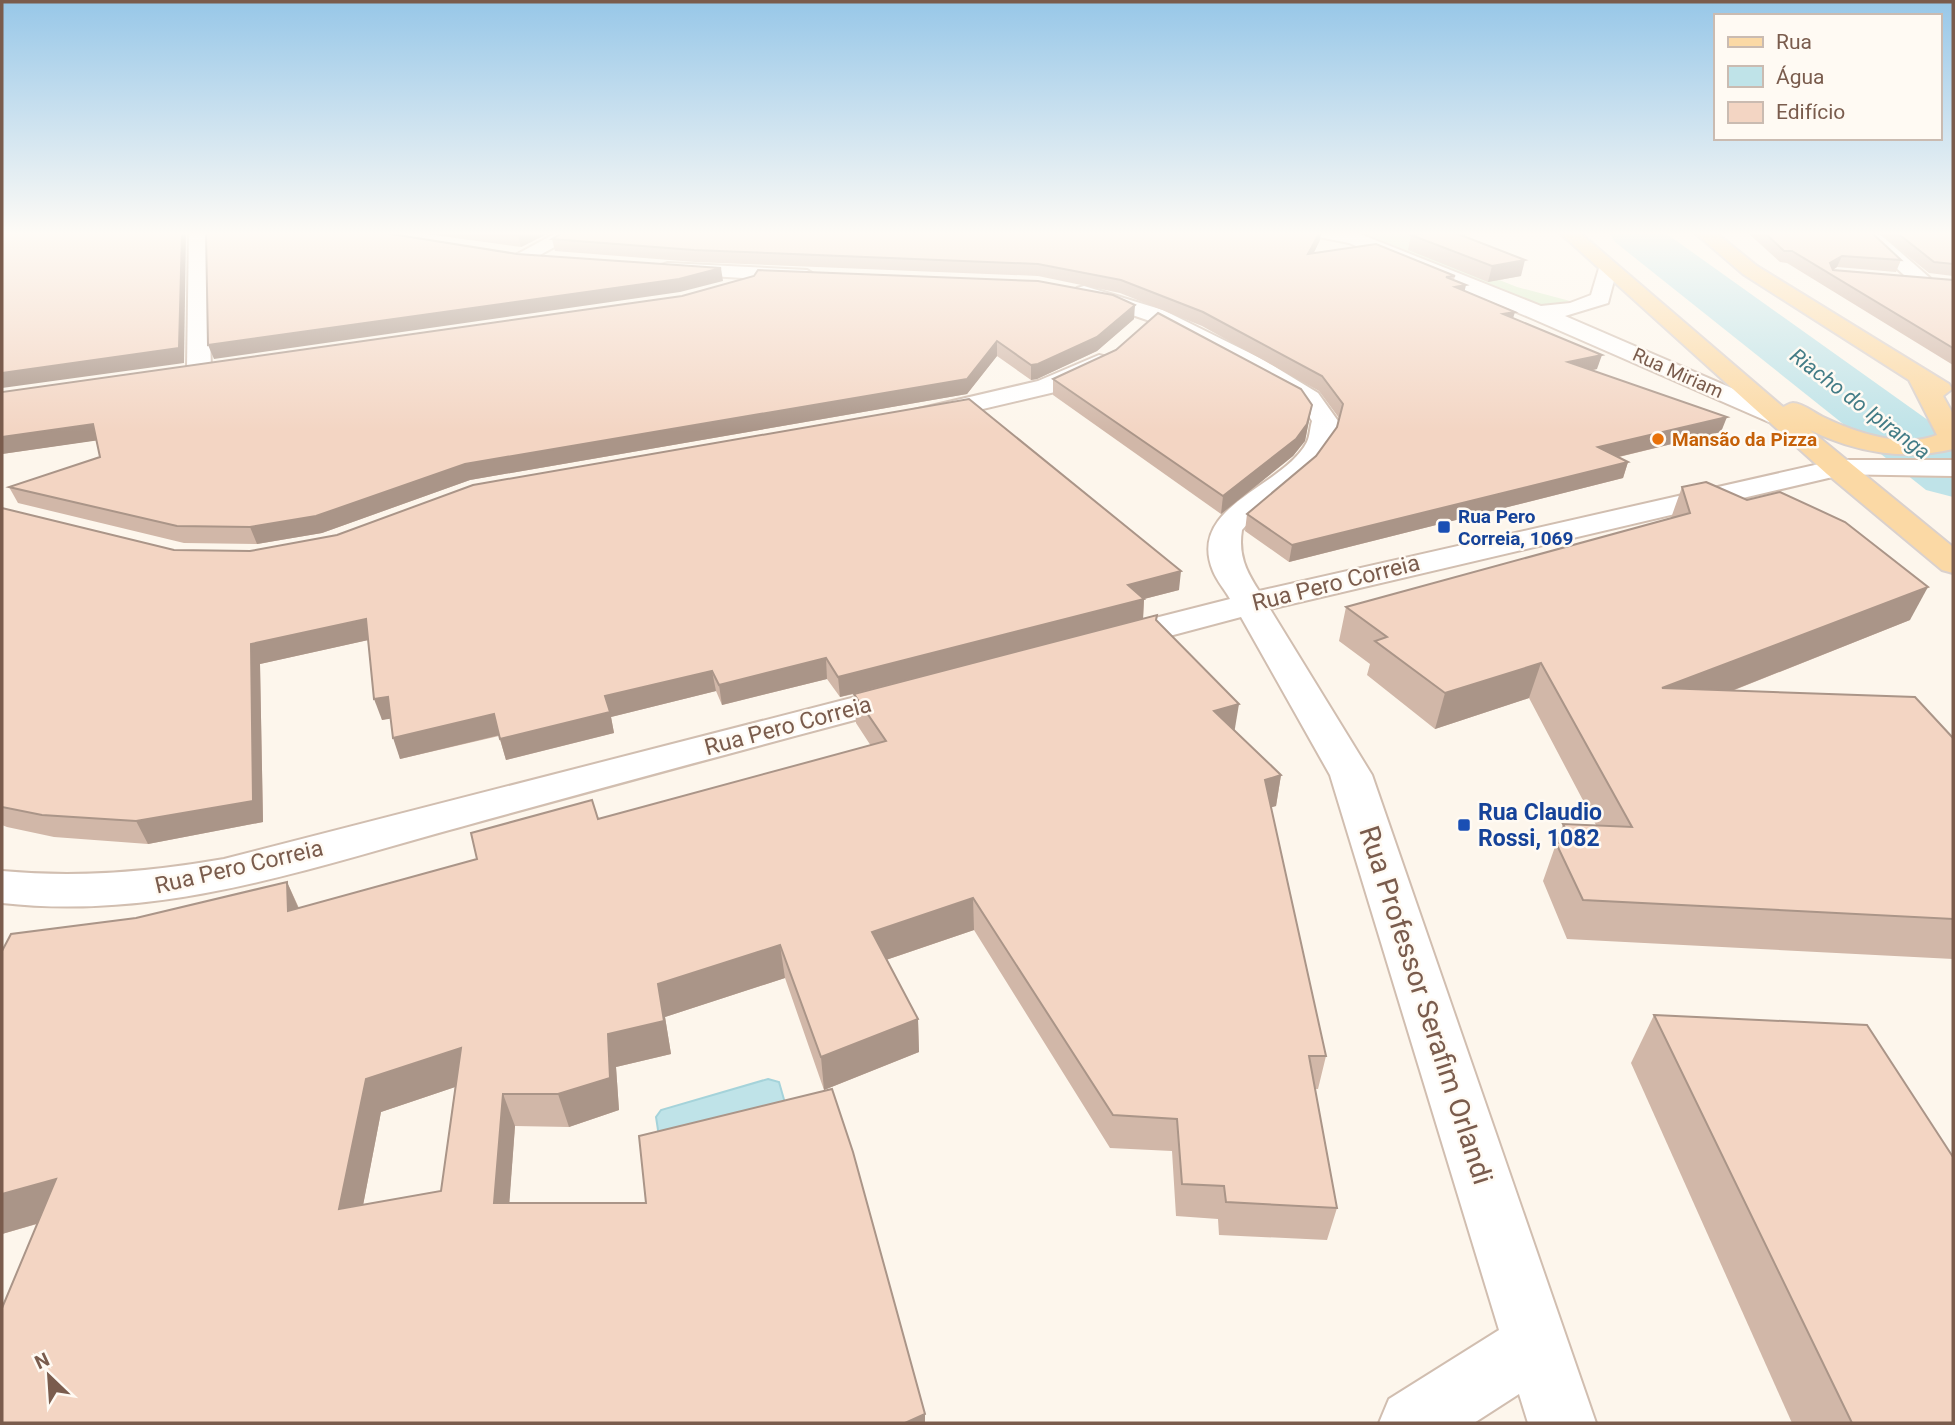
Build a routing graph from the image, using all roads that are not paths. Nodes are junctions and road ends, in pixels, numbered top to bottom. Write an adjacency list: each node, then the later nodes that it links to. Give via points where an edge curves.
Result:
1 (198, 298): 10 (street)
2 (1111, 298): 8 (street, via 1119,300)
3 (1505, 298): 7 (street, Rua Miriam)
4 (1601, 298): 7 (street, Rua Miriam, via 1573,309)
5 (1641, 298): 11 (main road)
6 (1795, 298): 13 (main road)
7 (1539, 313): 15 (street, Rua Miriam)
8 (1135, 333): 16 (street, via 1074,376 1046,387); 21 (street, Rua Professor Serafim Orlandi, via 1256,365 1309,398 1325,421 1320,443 1297,472 1227,529 1224,545 1229,570)
9 (227, 365): 10 (street)
10 (199, 369): 12 (street)
11 (1725, 369): 13 (main road, via 1826,429 1877,444 1944,443 1950,435 1948,428); 15 (main road)
12 (173, 373)
13 (1919, 376): 14 (main road)
14 (1953, 398)
15 (1778, 417): 18 (main road)
16 (900, 419)
17 (1953, 468): 18 (street)
18 (1856, 478): 19 (street); 20 (main road); 21 (street, Rua Pero Correia, via 1775,482 1696,498)
19 (1953, 489)
20 (1953, 563)
21 (1251, 604): 22 (street, Rua Pero Correia); 25 (street, Rua Professor Serafim Orlandi, via 1350,775)
22 (1079, 649)
23 (949, 683): 24 (street, Rua Pero Correia, via 280,860 144,889 38,893)
24 (2, 887)
25 (1538, 1343): 26 (street); 27 (street, Rua Professor Serafim Orlandi)
26 (1413, 1423)
27 (1562, 1423)

